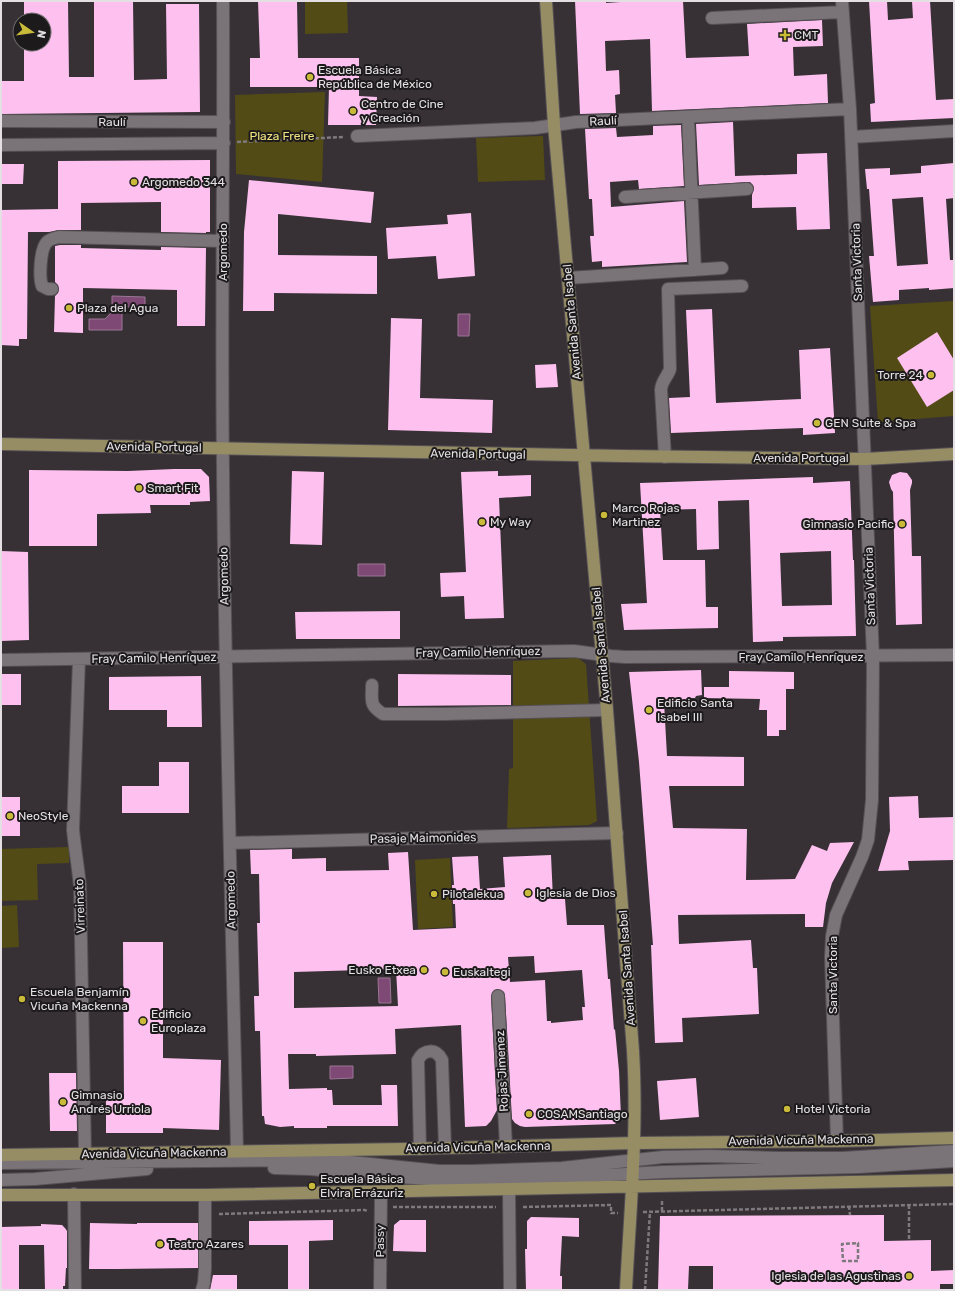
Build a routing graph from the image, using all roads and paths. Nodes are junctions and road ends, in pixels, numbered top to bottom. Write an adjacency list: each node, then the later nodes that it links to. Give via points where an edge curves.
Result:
1 (223, 1): 8 (street, Argomedo)
2 (546, 1): 9 (main road, Avenida Santa Isabel)
3 (843, 6): 4 (street); 5 (street, Santa Victoria)
4 (712, 18)
5 (850, 109): 6 (street, Raulí); 12 (street, Santa Victoria)
6 (688, 117): 9 (street, Raulí); 16 (street)
7 (1, 121): 8 (street, Raulí)
8 (224, 122): 13 (street, Argomedo)
9 (554, 125): 11 (street, Raulí); 21 (main road, Avenida Santa Isabel)
10 (954, 131): 12 (street)
11 (357, 136): 13 (path)
12 (851, 137): 29 (street, Santa Victoria)
13 (224, 143): 14 (street, Raulí); 18 (street, Argomedo)
14 (1, 145)
15 (747, 189): 16 (street)
16 (691, 193): 17 (street); 20 (street)
17 (625, 197)
18 (223, 241): 23 (street, via 59,237 51,239 46,243 42,256 40,281 42,286); 25 (street, Argomedo)
19 (722, 268): 20 (street)
20 (695, 270): 21 (street)
21 (568, 278): 27 (main road, Avenida Santa Isabel)
22 (742, 286): 28 (street, via 668,289 670,369 661,390)
23 (52, 289)
24 (1, 444): 25 (main road, Avenida Portugal)
25 (222, 448): 27 (main road, Avenida Portugal); 32 (street, Argomedo)
26 (954, 454): 29 (main road, Avenida Portugal)
27 (584, 456): 28 (main road, Avenida Portugal); 30 (main road, Avenida Santa Isabel)
28 (665, 457): 29 (main road, Avenida Portugal)
29 (865, 459): 33 (street, Santa Victoria)
30 (602, 655): 32 (street, Fray Camilo Henríquez, via 574,651); 33 (street, Fray Camilo Henríquez); 37 (main road, Avenida Santa Isabel)
31 (954, 655): 33 (street, Fray Camilo Henríquez)
32 (225, 656): 34 (street, Fray Camilo Henríquez); 39 (street, Argomedo)
33 (873, 656): 42 (street, Santa Victoria, via 870,826 862,857 836,915 830,957)
34 (79, 659): 35 (street, Fray Camilo Henríquez); 49 (street, Virreinato, via 73,830 80,886)
35 (1, 660)
36 (372, 685): 37 (street, via 372,704 383,714)
37 (607, 710): 38 (main road, Avenida Santa Isabel)
38 (616, 833): 39 (street, Pasaje Maimonides); 43 (main road, Avenida Santa Isabel, via 635,1087)
39 (230, 843): 47 (street, Argomedo)
40 (498, 996): 44 (street, Rojas Jimenez)
41 (954, 1138): 42 (main road, Avenida Vicuña Mackenna)
42 (837, 1141): 43 (main road, Avenida Vicuña Mackenna)
43 (635, 1143): 44 (main road, Avenida Vicuña Mackenna); 51 (main road, Avenida Santa Isabel)
44 (506, 1146): 45 (main road, Avenida Vicuña Mackenna)
45 (445, 1148): 46 (main road, Avenida Vicuña Mackenna); 46 (street, via 442,1060 440,1055 430,1051 425,1052 418,1060)
46 (420, 1149): 47 (main road, Avenida Vicuña Mackenna)
47 (238, 1151): 49 (main road, Avenida Vicuña Mackenna)
48 (954, 1151): 51 (street, via 842,1158 676,1156)
49 (85, 1154): 50 (main road, Avenida Vicuña Mackenna)
50 (1, 1155)
51 (634, 1160): 53 (street, via 562,1168 463,1171 299,1160); 54 (main road, Avenida Santa Isabel)
52 (954, 1161): 54 (street, via 860,1167)
53 (1, 1163)
54 (633, 1174): 55 (street, via 444,1180 310,1169 178,1168); 57 (main road, Avenida Santa Isabel)
55 (1, 1180)
56 (954, 1180): 57 (main road)
57 (632, 1187): 58 (main road); 70 (main road, Avenida Santa Isabel)
58 (509, 1190): 59 (main road); 79 (street)
59 (381, 1192): 62 (main road); 78 (street, Passy)
60 (74, 1194): 61 (main road); 62 (main road); 76 (street)
61 (1, 1195)
62 (205, 1195): 77 (street, via 205,1269)
63 (954, 1204): 64 (path)
64 (909, 1205): 65 (path); 74 (path)
65 (849, 1206): 71 (path); 73 (path)
66 (386, 1207): 67 (path)
67 (502, 1207)
68 (522, 1207): 70 (path, via 611,1205 611,1213)
69 (365, 1210): 72 (path)
70 (630, 1212): 71 (path); 80 (main road, Avenida Santa Isabel)
71 (650, 1212): 81 (path)
72 (212, 1214)
73 (850, 1215)
74 (909, 1240)
75 (850, 1242): 75 (path, via 858,1243 858,1261 843,1262 842,1244)
76 (75, 1290)
77 (202, 1290)
78 (380, 1290)
79 (510, 1290)
80 (626, 1290)
81 (645, 1290)

